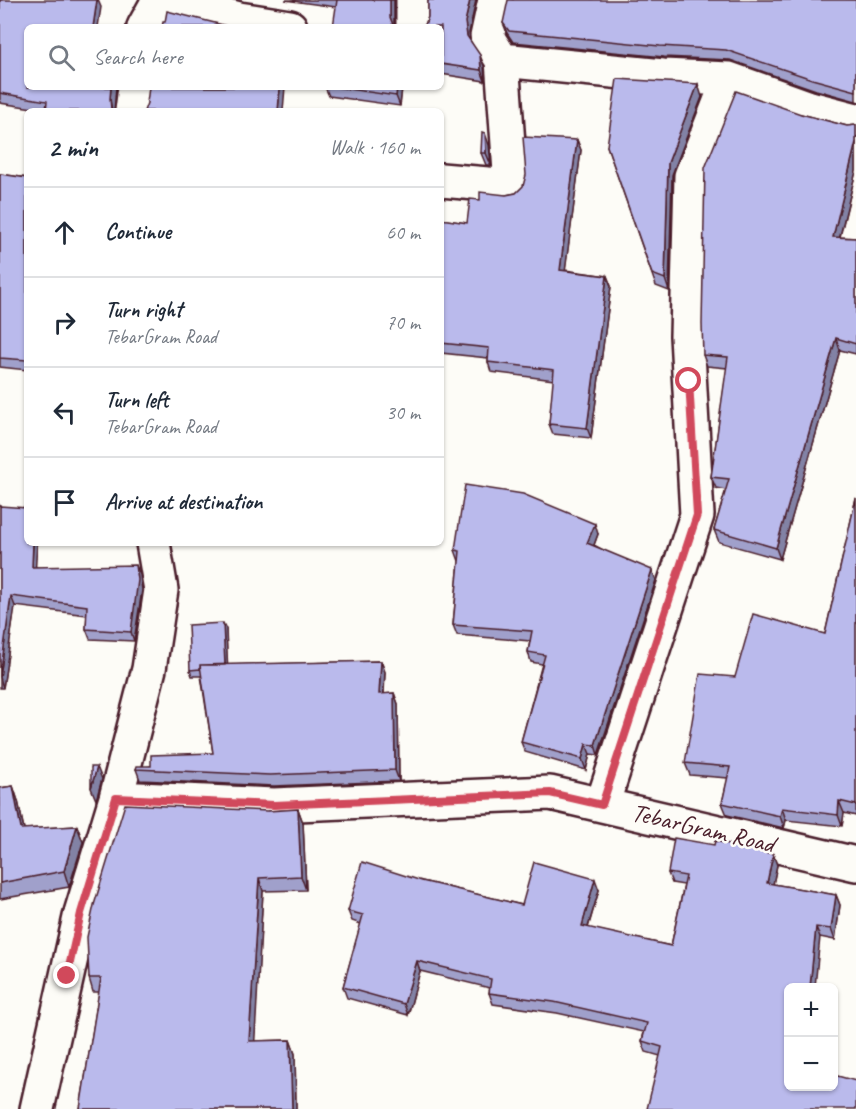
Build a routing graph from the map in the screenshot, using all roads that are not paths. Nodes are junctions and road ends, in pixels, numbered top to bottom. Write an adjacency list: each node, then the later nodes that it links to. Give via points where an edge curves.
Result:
1 (159, 0): 5 (street)
2 (165, 0): 6 (street)
3 (412, 0): 7 (street)
4 (495, 0): 8 (street, via 486,37)
5 (146, 24)
6 (271, 24)
7 (413, 24)
8 (502, 60): 9 (street); 13 (street, via 511,186)
9 (729, 79): 12 (street); 16 (street, via 691,176 687,336 697,515)
10 (135, 90): 11 (street)
11 (132, 108)
12 (856, 120)
13 (444, 180)
14 (154, 546): 15 (street, via 161,590 158,612 149,669)
15 (116, 798): 16 (street, TebarGram Road, via 274,805 550,793); 18 (street, via 81,913)
16 (602, 805): 17 (street, TebarGram Road)
17 (856, 864)
18 (37, 1109)

